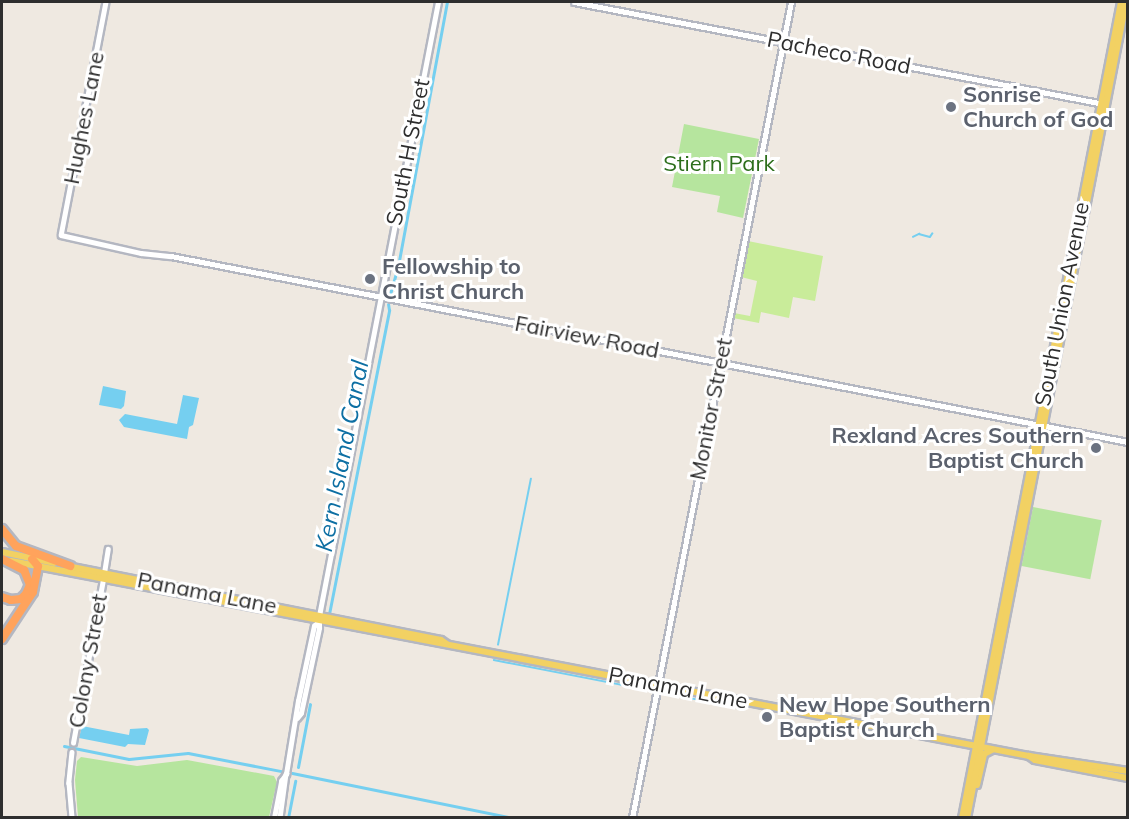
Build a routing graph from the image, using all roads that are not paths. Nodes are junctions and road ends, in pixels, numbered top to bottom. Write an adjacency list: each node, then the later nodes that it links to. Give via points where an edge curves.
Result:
1 (106, 2): 10 (street, Hughes Lane)
2 (438, 2): 12 (street, South H Street)
3 (574, 2): 7 (street, Pacheco Road)
4 (791, 2): 7 (street, Monitor Street)
5 (1121, 2): 8 (main road, South Union Avenue)
6 (1126, 2): 9 (main road, South Union Avenue)
7 (783, 42): 8 (street, Pacheco Road); 15 (street, Monitor Street)
8 (1102, 103): 9 (main road, South Union Avenue)
9 (1088, 182): 11 (main road, South Union Avenue); 13 (main road, South Union Avenue)
10 (61, 235): 12 (street, Fairview Road)
11 (1068, 272): 13 (main road); 14 (main road, South Union Avenue)
12 (380, 297): 15 (street, Fairview Road); 37 (street, South H Street)
13 (1067, 305): 16 (main road, South Union Avenue)
14 (1053, 348): 16 (main road); 17 (main road, South Union Avenue)
15 (720, 363): 17 (street, Fairview Road); 40 (street, Monitor Street)
16 (1052, 382): 17 (main road, South Union Avenue)
17 (1041, 424): 18 (street, Fairview Road); 21 (main road, South Union Avenue); 26 (main road, South Union Avenue)
18 (1128, 441)
19 (2, 529): 25 (highway, via 16,546)
20 (108, 549): 27 (street, Colony Street)
21 (1014, 551): 26 (main road); 28 (main road, South Union Avenue)
22 (2, 555): 23 (main road, Panama Lane); 24 (main road, Panama Lane); 32 (highway, via 24,570 30,585 21,599)
23 (32, 558): 24 (highway); 25 (main road, Panama Lane)
24 (38, 566): 27 (main road, Panama Lane); 38 (highway, via 31,597)
25 (70, 566): 27 (main road, Panama Lane)
26 (1014, 574): 36 (main road, South Union Avenue)
27 (103, 576): 29 (main road, Panama Lane); 30 (main road, Panama Lane); 42 (street, Colony Street)
28 (1008, 580): 36 (main road); 43 (main road, South Union Avenue)
29 (154, 583): 30 (main road); 31 (main road, Panama Lane)
30 (129, 584): 33 (main road, Panama Lane)
31 (214, 595): 33 (main road); 34 (main road, Panama Lane)
32 (2, 597)
33 (202, 599): 35 (main road, Panama Lane)
34 (236, 599): 35 (main road); 37 (main road, Panama Lane)
35 (222, 603): 37 (main road, Panama Lane)
36 (1008, 608): 43 (main road, South Union Avenue)
37 (318, 619): 39 (street, South H Street); 39 (street, South H Street); 40 (main road, Panama Lane)
38 (2, 639)
39 (308, 666): 41 (street, South H Street); 41 (street, South H Street)
40 (658, 684): 43 (main road, Panama Lane); 58 (street, Monitor Street)
41 (297, 718): 50 (street, South H Street)
42 (74, 743)
43 (978, 746): 44 (main road, Panama Lane); 52 (main road, South Union Avenue)
44 (996, 750): 46 (main road, Panama Lane); 53 (main road, via 985,752)
45 (72, 752): 55 (street, Colony Street)
46 (1029, 756): 47 (main road); 48 (main road)
47 (1037, 760): 48 (main road); 51 (main road)
48 (1072, 761): 49 (main road)
49 (1128, 771)
50 (286, 774): 56 (street, South H Street); 57 (street, South H Street)
51 (1128, 778)
52 (971, 781): 53 (main road, South Union Avenue); 54 (main road); 59 (main road, South Union Avenue)
53 (972, 793): 54 (main road, South Union Avenue)
54 (969, 807): 60 (main road, South Union Avenue)
55 (72, 818)
56 (274, 818)
57 (280, 818)
58 (632, 818)
59 (962, 818)
60 (967, 818)

